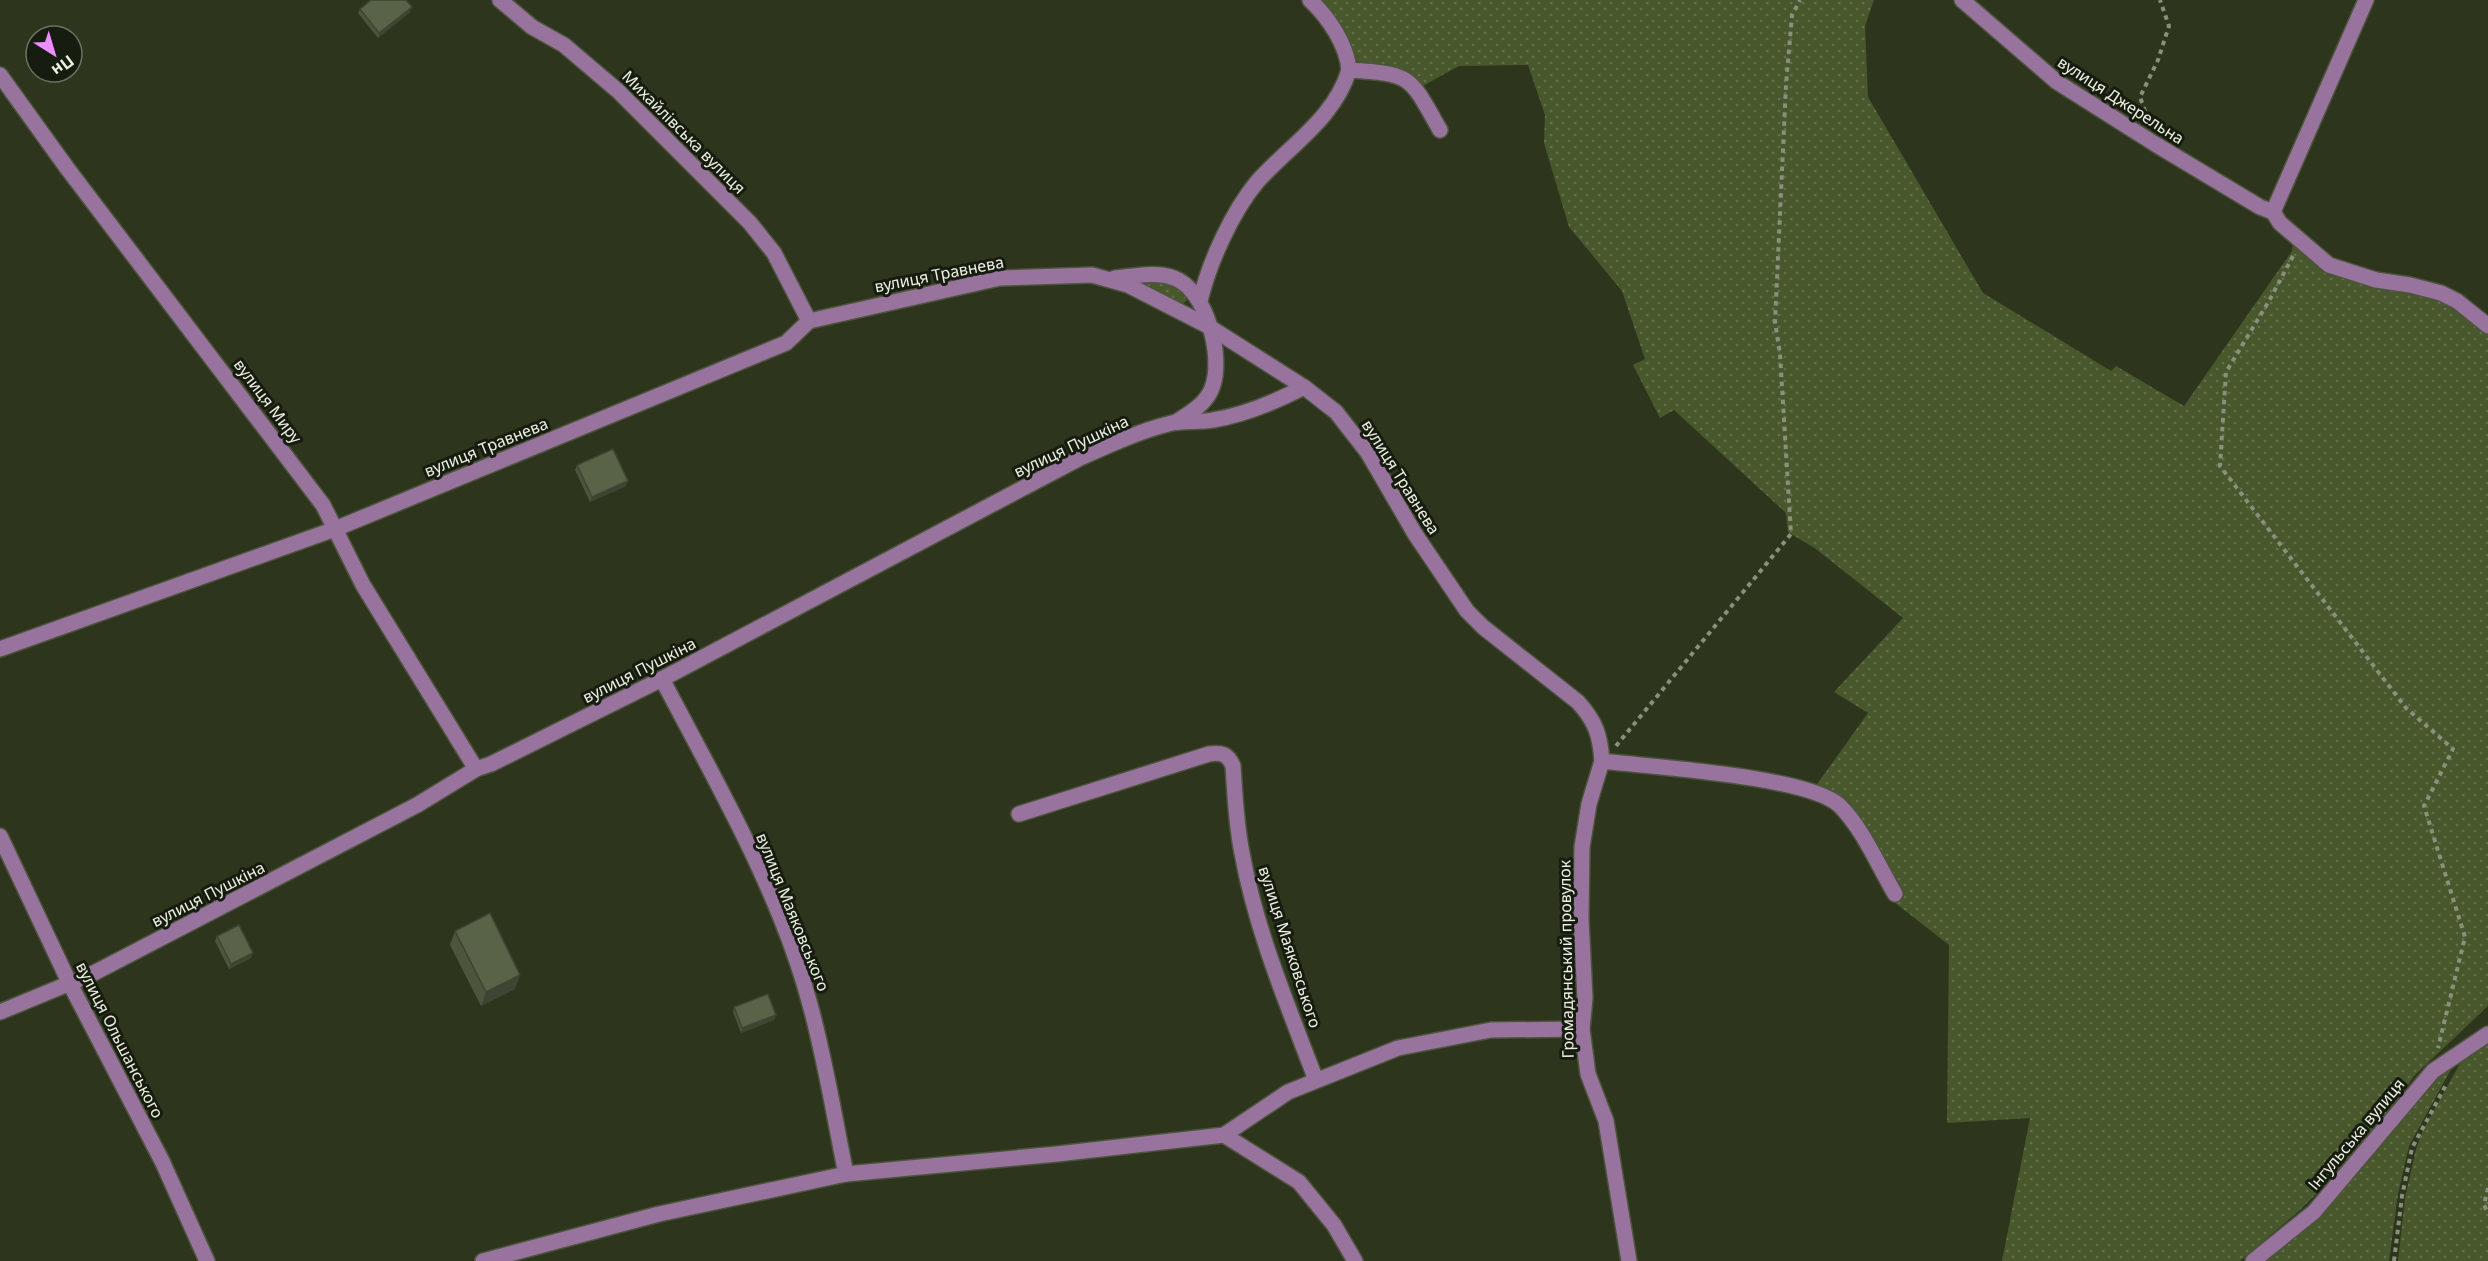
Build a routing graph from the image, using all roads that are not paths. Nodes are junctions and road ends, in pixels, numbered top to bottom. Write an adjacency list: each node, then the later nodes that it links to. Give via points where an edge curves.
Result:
1 (500, 0): 11 (street, Михайлівська вулиця, via 532,27 564,45 618,91 750,223 774,253)
2 (1311, 0): 5 (street, via 1343,46)
3 (1962, 0): 8 (street, вулиця Джерельна, via 2056,82)
4 (2366, 0): 8 (street)
5 (1348, 70): 7 (street, via 1402,77 1419,92); 10 (street, via 1334,104 1256,184 1241,205 1208,270)
6 (0, 75): 16 (street, вулиця Миру, via 323,505)
7 (1440, 130)
8 (2274, 212): 13 (street, вулиця Джерельна, via 2280,223 2329,265 2441,293)
9 (1106, 278): 10 (street, via 1163,274 1178,279); 11 (street, вулиця Травнева, via 1000,278); 12 (street, вулиця Травнева)
10 (1200, 301): 12 (street)
11 (809, 321): 16 (street, вулиця Травнева, via 786,343)
12 (1209, 326): 14 (street, вулиця Травнева); 15 (street, via 1217,371 1212,389 1203,403)
13 (2488, 326)
14 (1304, 387): 15 (street, вулиця Пушкіна, via 1238,415); 19 (street, вулиця Травнева, via 1336,412 1368,453 1415,534 1467,611 1588,714 1600,736)
15 (1176, 422): 18 (street, вулиця Пушкіна, via 1078,459)
16 (336, 529): 17 (street, вулиця Травнева); 20 (street, вулиця Миру, via 363,585)
17 (0, 649)
18 (662, 679): 20 (street, вулиця Пушкіна); 30 (street, вулиця Маяковського, via 728,803 796,960 809,1000)
19 (1602, 761): 23 (street, via 1752,779 1801,787 1825,796 1851,819); 26 (street, Громадянський провулок, via 1582,847)
20 (476, 769): 24 (street, вулиця Пушкіна, via 345,844 92,974)
21 (1019, 814): 28 (street, вулиця Маяковського, via 1209,754 1220,752 1229,757 1248,881)
22 (0, 836): 24 (street, вулиця Ольшанського)
23 (1895, 894)
24 (69, 982): 25 (street, вулиця Пушкіна); 31 (street, вулиця Ольшанського, via 162,1161)
25 (0, 1012)
26 (1582, 1029): 28 (street, via 1491,1030 1445,1038 1398,1048); 34 (street, Громадянський провулок, via 1588,1074 1606,1121)
27 (2488, 1034): 35 (street, Інгульська вулиця, via 2433,1071 2314,1212)
28 (1316, 1080): 29 (street, via 1288,1092)
29 (1224, 1135): 30 (street); 33 (street, via 1299,1182 1334,1225)
30 (846, 1174): 32 (street, via 659,1214)
31 (207, 1261)
32 (483, 1261)
33 (1355, 1261)
34 (1629, 1261)
35 (2253, 1261)

